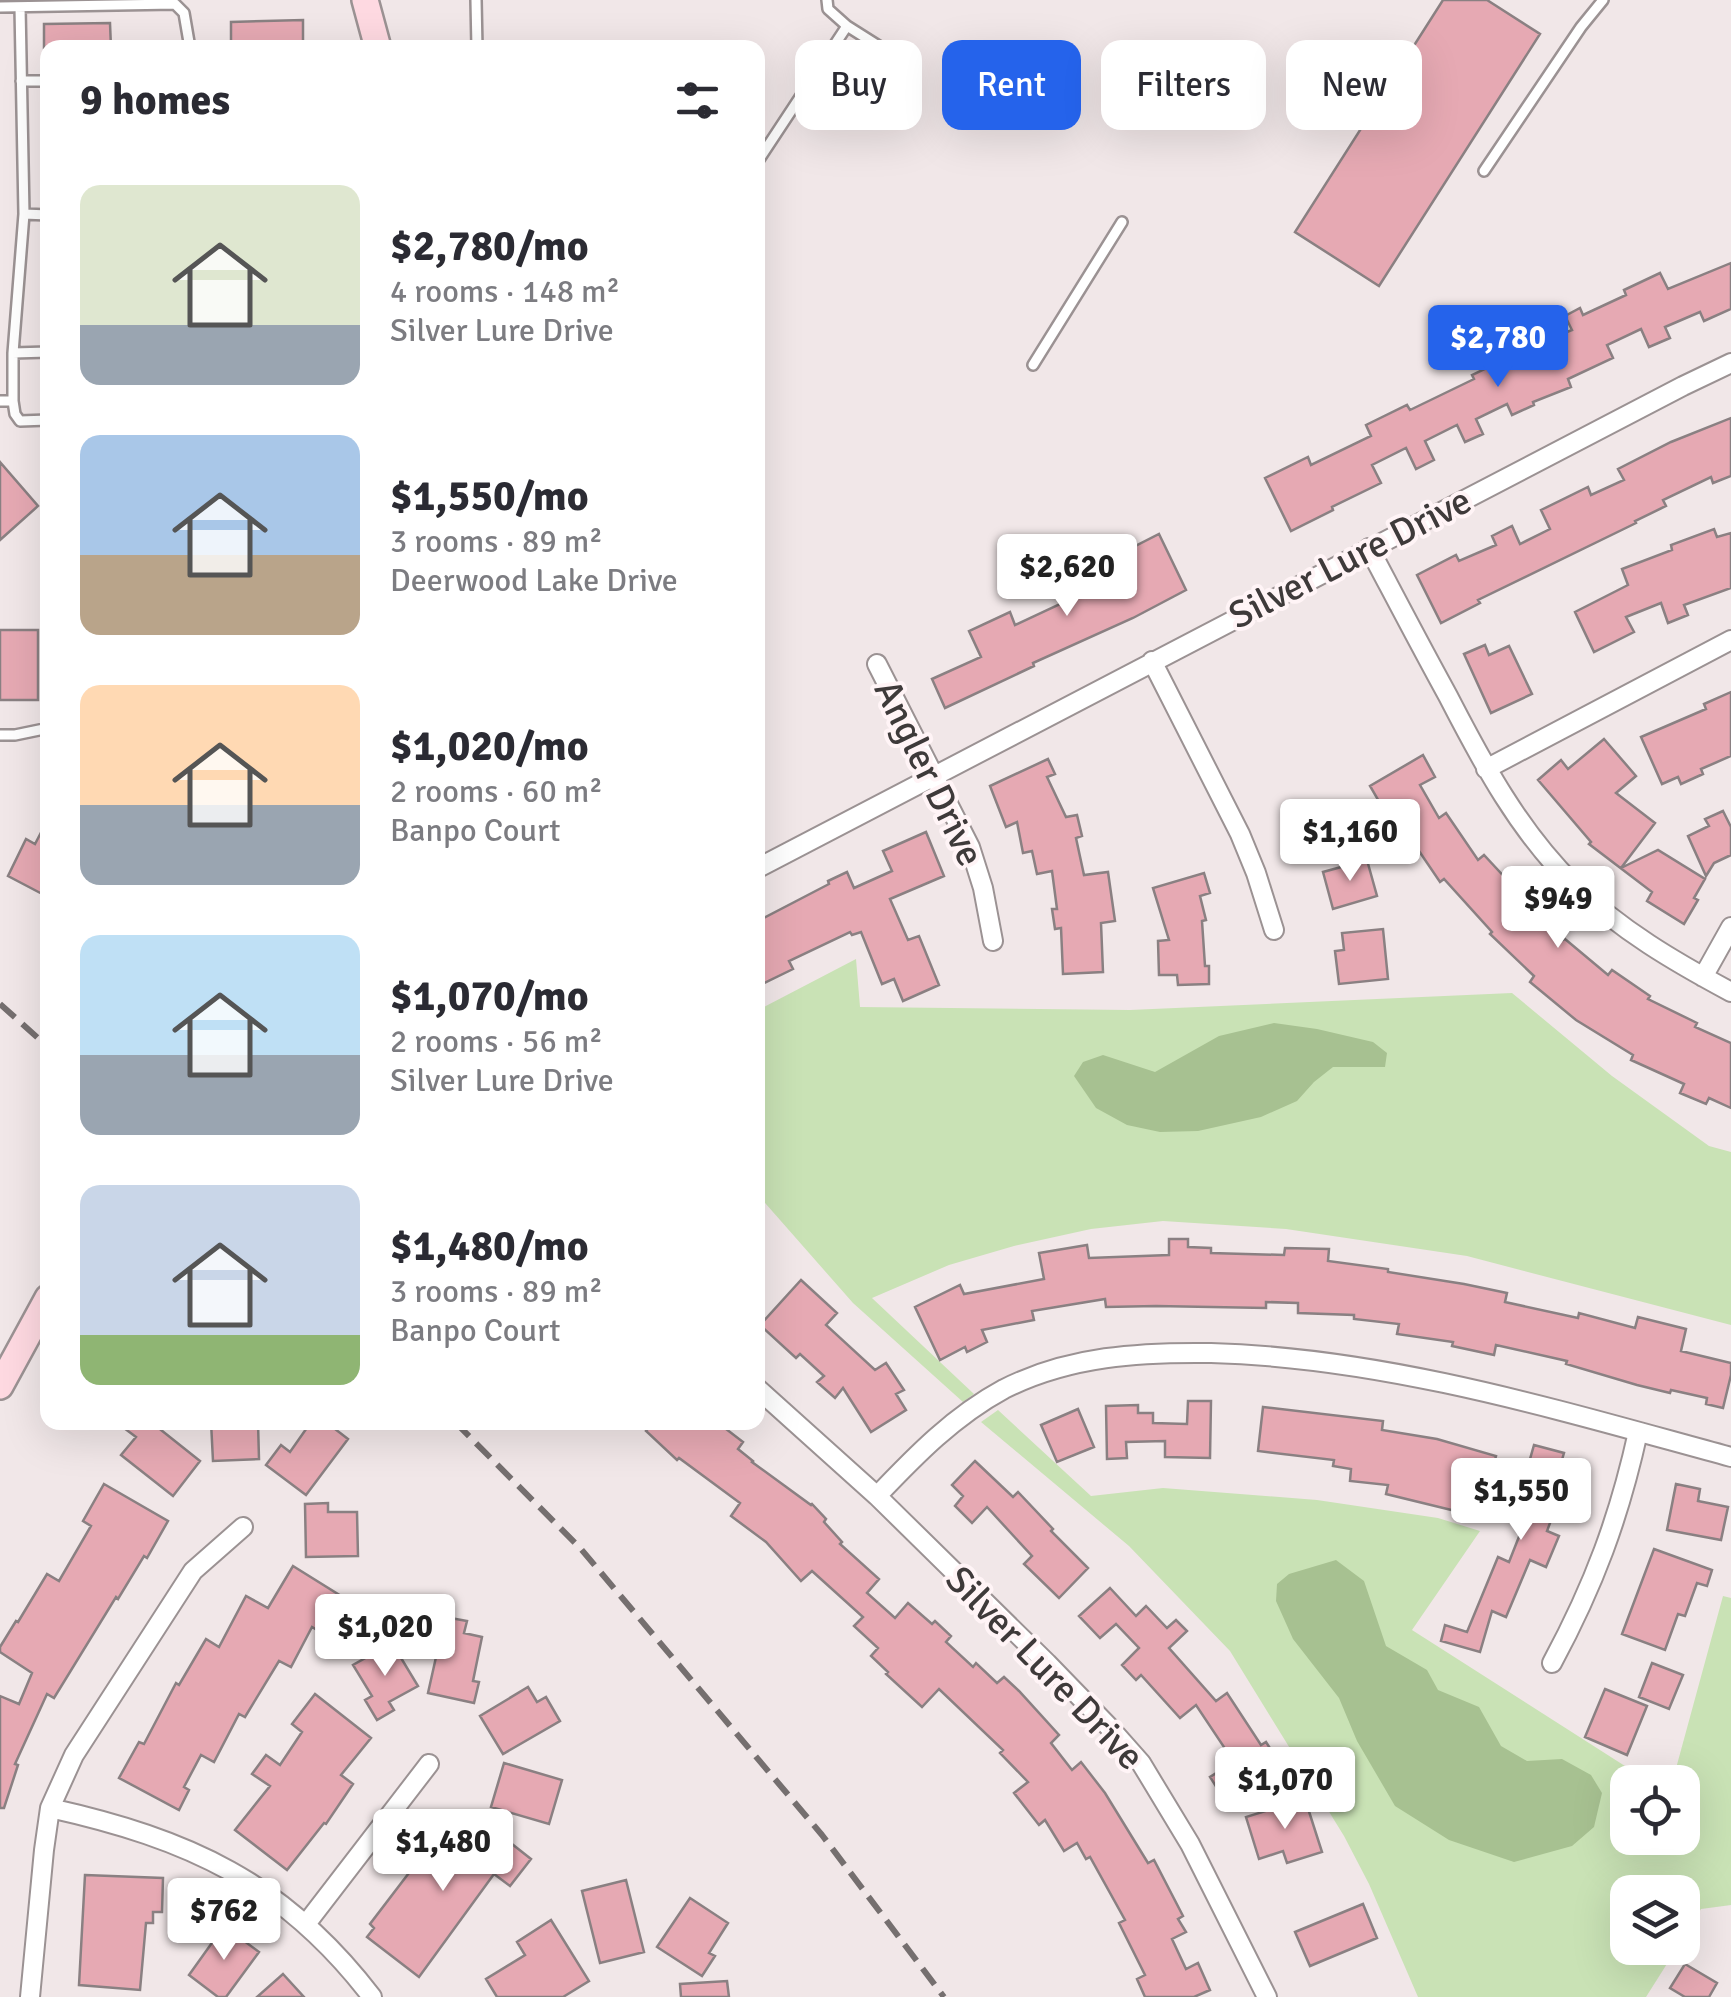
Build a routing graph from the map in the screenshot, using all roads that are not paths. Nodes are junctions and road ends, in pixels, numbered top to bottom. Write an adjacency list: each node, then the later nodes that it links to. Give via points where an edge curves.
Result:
1 (365, 0): 10 (street)
2 (385, 0): 11 (street)
3 (476, 0): 12 (lane)
4 (827, 0): 8 (lane)
5 (1603, 0): 17 (lane)
6 (20, 7): 7 (lane); 9 (lane, via 175,4 184,13); 15 (lane)
7 (0, 8)
8 (846, 26): 13 (lane); 16 (lane)
9 (189, 40)
10 (377, 40)
11 (380, 40)
12 (477, 40)
13 (869, 40)
14 (40, 81): 15 (lane)
15 (21, 82): 18 (lane)
16 (765, 150)
17 (1484, 171)
18 (24, 214): 19 (lane); 21 (lane)
19 (40, 215)
20 (1122, 222): 24 (lane)
21 (13, 352): 22 (lane); 26 (lane)
22 (40, 352)
23 (1731, 364): 28 (street, Silver Lure Drive)
24 (1032, 366)
25 (0, 401): 26 (lane)
26 (13, 401): 27 (lane, via 20,421)
27 (40, 420)
28 (1370, 548): 30 (street, Silver Lure Drive); 34 (street)
29 (1731, 640): 34 (street)
30 (1152, 661): 35 (street, Silver Lure Drive); 38 (street, via 1240,834)
31 (877, 664): 35 (street, Angler Drive)
32 (40, 729): 33 (lane)
33 (0, 735)
34 (1486, 769): 40 (street, via 1574,885 1650,946)
35 (934, 776): 36 (street, Silver Lure Drive); 39 (street, Angler Drive, via 970,847)
36 (765, 864)
37 (1731, 926): 40 (street)
38 (1274, 930)
39 (993, 942)
40 (1703, 977): 41 (street)
41 (1731, 992)
42 (40, 1313): 43 (street)
43 (0, 1386)
44 (765, 1395): 47 (street, Silver Lure Drive)
45 (1638, 1432): 46 (street); 47 (street, via 1388,1371 1313,1360 1120,1355 1043,1373 993,1396 933,1439); 49 (street, via 1608,1544)
46 (1731, 1457)
47 (877, 1496): 55 (street, Silver Lure Drive, via 1140,1763 1190,1844)
48 (243, 1527): 51 (street, via 194,1571 74,1755)
49 (1552, 1663)
50 (429, 1764): 52 (street)
51 (50, 1808): 52 (street, via 170,1842 235,1872); 53 (street)
52 (306, 1924): 54 (street)
53 (30, 1997)
54 (372, 1997)
55 (1266, 1997)

